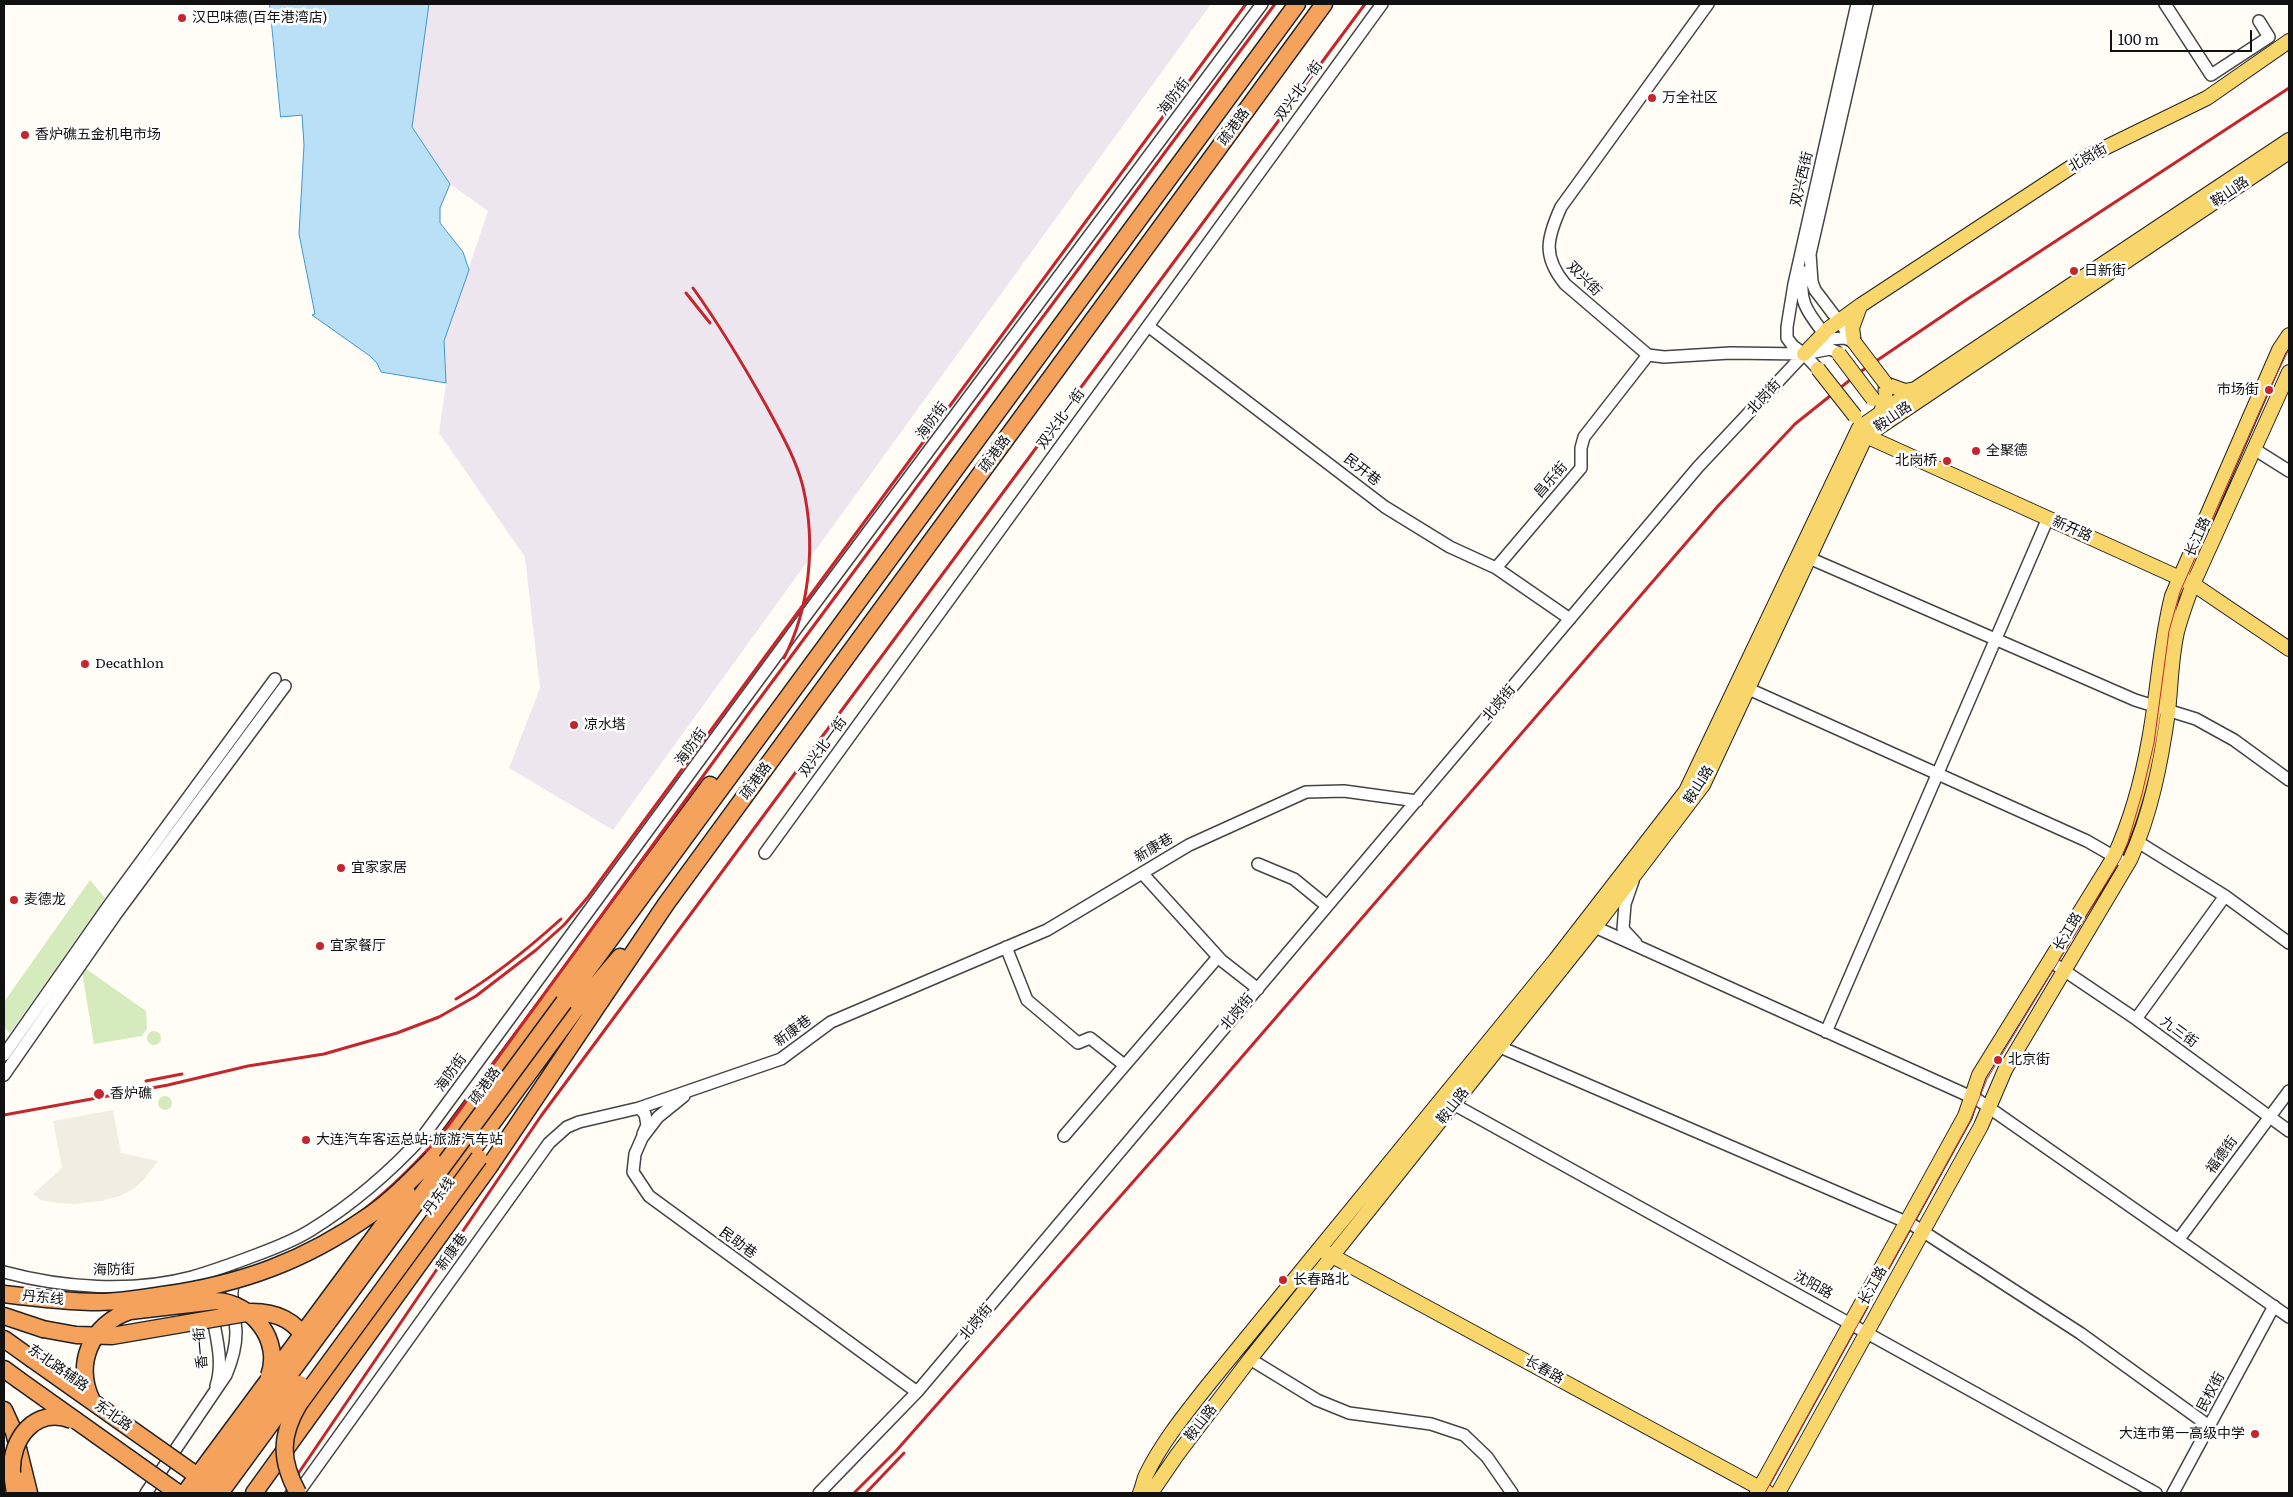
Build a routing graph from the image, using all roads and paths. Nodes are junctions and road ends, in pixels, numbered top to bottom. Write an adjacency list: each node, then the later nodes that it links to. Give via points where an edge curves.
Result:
1 (1262, 4): 95 (street, 海防街, via 798,626 424,1135 394,1165 310,1231)
2 (1297, 4): 71 (highway, 疏港路, via 941,490)
3 (1324, 4): 61 (highway, 疏港路)
4 (1382, 4): 18 (street, 双兴北一街)
5 (1708, 4): 26 (street, 双兴街, via 1561,207 1550,236 1550,261 1555,272)
6 (1857, 4): 14 (street, 双兴西街)
7 (1867, 4): 13 (street, 双兴西街)
8 (2165, 4): 9 (street, via 2211,75 2269,37)
9 (2259, 21)
10 (2289, 41): 15 (main road, 北岗街, via 2206,98 2088,156)
11 (2289, 140): 31 (main road, 鞍山路)
12 (2289, 152): 32 (main road, 鞍山路)
13 (1810, 254): 16 (street, via 1801,292); 17 (street, 双兴西街, via 1815,290)
14 (1794, 284): 16 (street, via 1797,302); 21 (street, 双兴西街)
15 (1861, 305): 17 (main road, 北岗街); 22 (main road, via 1852,328)
16 (1808, 311): 20 (street)
17 (1839, 320): 20 (main road, 北岗街); 22 (street, 双兴西街)
18 (1148, 326): 39 (street, 民开巷, via 1385,507 1450,547); 54 (street, 双兴北一街)
19 (2289, 335): 40 (main road, 长江路, via 2278,350)
20 (1826, 336): 22 (street); 24 (street); 25 (main road, 北岗街)
21 (1787, 338): 23 (street, 双兴西街); 25 (street)
22 (1854, 342): 30 (main road, bridge)
23 (1787, 353): 25 (street); 26 (street); 29 (street, 双兴西街)
24 (1838, 353): 25 (street, via 1830,349); 32 (main road, bridge, via 1873,399)
25 (1804, 354): 27 (street); 29 (street, 北岗街)
26 (1648, 355): 39 (street, 昌乐街, via 1584,437 1581,468)
27 (1818, 369): 33 (main road, bridge)
28 (2289, 372): 34 (main road, 长江路)
29 (1777, 383): 42 (street, 北岗街, via 1698,467)
30 (1886, 384): 31 (main road, 鞍山路, via 1905,391); 32 (main road)
31 (1915, 389): 32 (main road)
32 (1882, 418): 33 (main road, 鞍山路); 35 (main road, via 1893,443)
33 (1860, 427): 35 (main road, 新开路); 38 (main road, 鞍山路); 47 (main road, 鞍山路)
34 (2254, 449): 36 (street); 41 (main road, 长江路)
35 (1903, 452): 37 (main road, 新开路)
36 (2289, 471)
37 (2048, 518): 40 (main road, 新开路); 43 (street)
38 (1809, 558): 43 (street); 47 (main road, 鞍山路)
39 (1496, 568): 42 (street, 民开巷)
40 (2179, 578): 41 (main road, 新开路); 48 (main road, 长江路, via 2168,613)
41 (2193, 584): 44 (main road, 新开路); 49 (main road, 长江路, via 2177,633)
42 (1570, 619): 52 (street, 北岗街)
43 (1996, 639): 48 (street); 50 (street)
44 (2289, 649)
45 (274, 679): 75 (street)
46 (285, 686): 77 (street, via 116,914)
47 (1743, 687): 50 (street); 58 (main road, 鞍山路, via 1703,785); 93 (main road, 鞍山路, via 1686,791 1556,960)
48 (2154, 706): 49 (street); 55 (main road, 长江路, via 2135,798 2125,833)
49 (2168, 711): 51 (street, via 2196,719 2234,740); 53 (main road, 长江路, via 2158,772)
50 (1938, 774): 55 (street); 73 (street)
51 (2289, 780)
52 (1417, 801): 59 (street, 新康巷, via 1344,791 1306,792 1189,845); 62 (street, 北岗街)
53 (2138, 842): 57 (main road, 长江路); 60 (street)
54 (765, 853)
55 (2114, 856): 57 (street); 68 (main road, 长江路)
56 (1258, 864): 62 (street, via 1294,879)
57 (2127, 864): 69 (main road, 长江路)
58 (1637, 872): 63 (main road, 鞍山路); 66 (street, via 1625,904 1623,929)
59 (1142, 873): 65 (street, 新康巷, via 1047,930); 67 (street)
60 (2225, 896): 64 (street); 72 (street)
61 (666, 904): 89 (highway, via 589,1020 538,1077); 110 (highway, 丹东线, via 575,1010)
62 (1327, 906): 70 (street, 北岗街)
63 (1595, 927): 66 (street); 74 (main road, 鞍山路)
64 (2289, 943)
65 (1006, 947): 76 (street, via 1027,1000 1078,1043 1090,1038); 78 (street, 新康巷, via 831,1022 781,1059)
66 (1641, 948): 73 (street)
67 (1218, 956): 70 (street); 76 (street)
68 (2050, 961): 69 (street, 九三街); 80 (main road, 长江路, via 1980,1075)
69 (2065, 970): 72 (street, 九三街); 82 (main road, 长江路, via 2005,1070)
70 (1258, 988): 112 (street, 北岗街)
71 (559, 998): 88 (highway, 疏港路); 129 (highway, bridge)
72 (2136, 1019): 84 (street, 九三街)
73 (1826, 1032): 80 (street)
74 (1500, 1047): 81 (main road, 鞍山路); 90 (street)
75 (4, 1055)
76 (1124, 1064): 86 (street)
77 (4, 1075)
78 (691, 1090): 83 (street, 新康巷); 87 (street, 民助巷, via 658,1117)
79 (2289, 1091): 84 (street, 福德街)
80 (1971, 1097): 82 (street); 90 (main road, 长江路, via 1965,1116)
81 (1455, 1105): 94 (main road, 鞍山路); 102 (street, 沈阳路)
82 (1988, 1107): 91 (main road, 长江路, via 1981,1126); 92 (street)
83 (638, 1108): 87 (street, via 645,1114 647,1124); 134 (street, 新康巷, via 579,1122 558,1134)
84 (2269, 1116): 85 (street, 九三街); 92 (street, 福德街)
85 (2289, 1131)
86 (1064, 1136)
87 (642, 1138): 112 (street, 民助巷, via 635,1154 633,1172 649,1196)
88 (432, 1159): 98 (highway, 丹东线, bridge, via 401,1190 333,1240 258,1275 221,1286 130,1300 52,1300); 111 (highway, bridge)
89 (484, 1162): 133 (highway, bridge); 134 (highway, bridge, via 288,1422 284,1438 285,1456)
90 (1908, 1222): 91 (street); 102 (main road, 长江路)
91 (1923, 1231): 104 (main road, 长江路); 117 (street, via 2080,1333)
92 (2179, 1239): 99 (street)
93 (1318, 1248): 94 (main road, 长春路); 136 (main road, 鞍山路, via 1168,1436 1144,1477)
94 (1334, 1256): 107 (main road, 鞍山路); 122 (main road, 长春路)
95 (241, 1261): 97 (street, 海防街); 113 (street, 香一街, via 231,1287 236,1334 231,1362)
96 (4, 1272): 97 (street, 海防街, via 59,1283 107,1286)
97 (190, 1277): 113 (street, 香一街, via 210,1296 220,1356 219,1377)
98 (4, 1294)
99 (2274, 1306): 101 (street); 117 (street, 民权街)
100 (4, 1316): 110 (highway, bridge, via 43,1330 112,1336 265,1312 285,1319 307,1341 309,1358)
101 (2289, 1317)
102 (1852, 1324): 104 (street, 沈阳路); 122 (main road, 长江路)
103 (4, 1330): 119 (main road, 东北路辅路)
104 (1867, 1334): 139 (main road, 长江路); 140 (street, 沈阳路)
105 (4, 1339): 114 (highway, 东北路, bridge)
106 (4, 1348): 120 (main road, 东北路)
107 (1250, 1359): 137 (main road, 鞍山路); 138 (street, via 1316,1400 1349,1413 1431,1424 1464,1435 1488,1457)
108 (4, 1370): 116 (highway, 东北路, bridge)
109 (4, 1378): 118 (main road)
110 (302, 1381): 131 (highway, 丹东线, bridge)
111 (264, 1386): 114 (highway, bridge, via 273,1362 264,1330 238,1306 216,1301 130,1311 110,1321 95,1337 85,1360 84,1382); 127 (highway, bridge)
112 (917, 1392): 135 (street, 北岗街)
113 (212, 1398): 119 (street)
114 (92, 1401): 131 (highway, 东北路, bridge)
115 (4, 1410): 124 (highway, via 14,1432)
116 (76, 1421): 123 (highway, bridge, via 53,1416 25,1431 13,1450 11,1462); 126 (highway, 东北路, bridge)
117 (2210, 1426): 141 (street, 民权街)
118 (86, 1437): 120 (main road, via 116,1440); 121 (main road)
119 (176, 1451): 120 (street); 132 (main road, 东北路辅路)
120 (164, 1468): 121 (street); 128 (main road); 130 (main road, 东北路)
121 (149, 1489): 125 (main road)
122 (1762, 1492)
123 (15, 1493)
124 (29, 1493)
125 (165, 1493)
126 (178, 1493)
127 (185, 1493)
128 (190, 1493)
129 (202, 1493)
130 (209, 1493)
131 (221, 1493)
132 (236, 1493)
133 (254, 1493)
134 (298, 1493)
135 (819, 1493)
136 (1140, 1493)
137 (1151, 1493)
138 (1512, 1493)
139 (1778, 1493)
140 (2156, 1493)
141 (2173, 1493)

